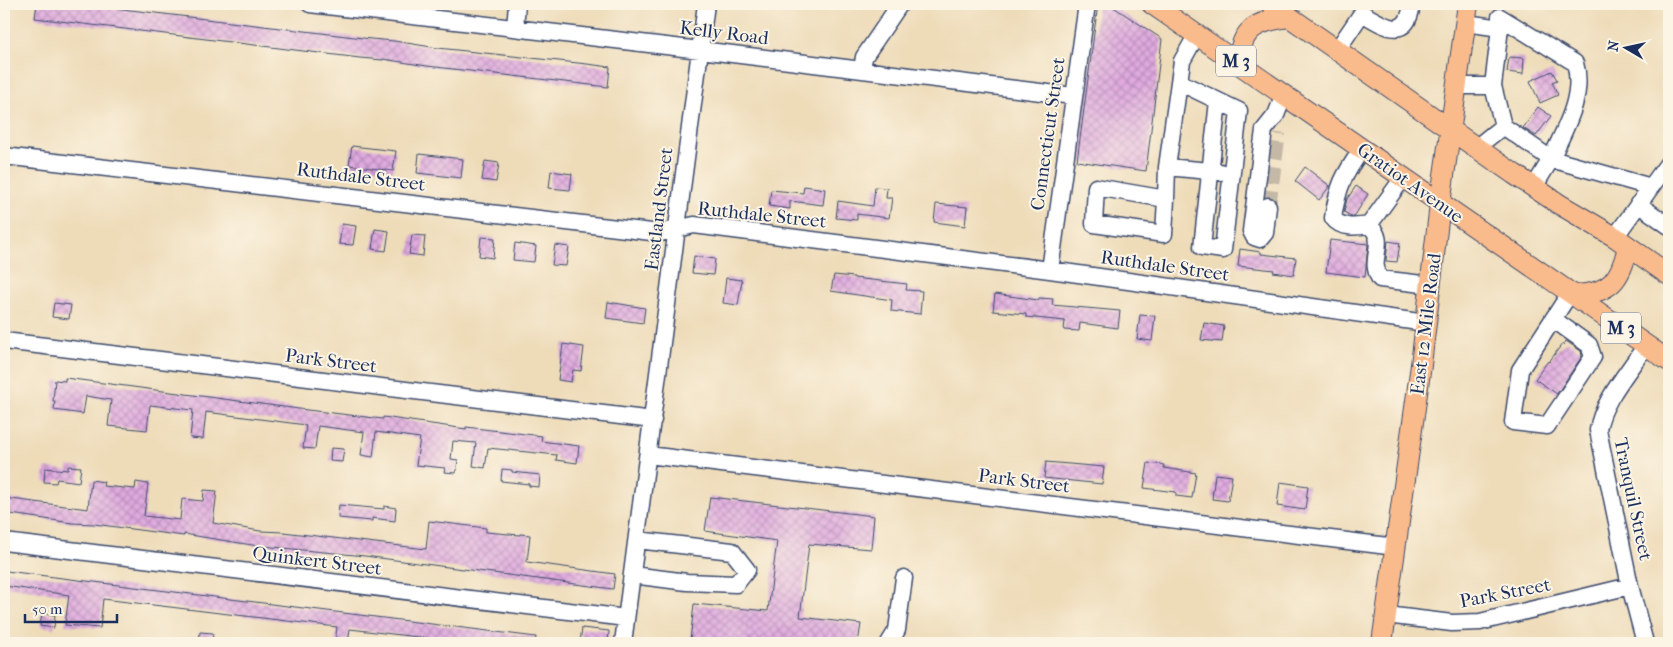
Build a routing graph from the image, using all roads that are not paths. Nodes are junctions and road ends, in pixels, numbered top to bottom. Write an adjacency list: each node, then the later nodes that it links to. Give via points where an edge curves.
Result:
1 (310, 4): 10 (street, Kelly Road)
2 (517, 4): 14 (street)
3 (706, 4): 16 (street, Eastland Street)
4 (900, 4): 19 (street, via 864,57)
5 (1087, 4): 24 (street, Connecticut Street)
6 (1152, 4): 15 (main road, Gratiot Avenue / M 3)
7 (1271, 4): 13 (main road)
8 (1412, 4): 9 (street, via 1408,20 1396,29 1389,29)
9 (1356, 8): 17 (street)
10 (397, 9): 14 (street, Kelly Road)
11 (1467, 13): 12 (street); 21 (main road, East 12 Mile Road)
12 (1500, 16): 22 (street); 33 (street, via 1575,63 1579,75 1574,106)
13 (1289, 17): 17 (main road); 18 (main road, via 1270,20 1248,32)
14 (515, 28): 16 (street, Kelly Road)
15 (1197, 34): 18 (main road, Gratiot Avenue / M 3); 20 (street, via 1182,61)
16 (700, 50): 19 (street, Kelly Road); 47 (street, Eastland Street)
17 (1337, 50): 28 (main road)
18 (1238, 62): 23 (main road, Gratiot Avenue / M 3)
19 (862, 70): 24 (street, Kelly Road)
20 (1179, 82): 25 (street); 35 (street)
21 (1457, 86): 22 (street); 28 (main road, East 12 Mile Road)
22 (1493, 86): 27 (street)
23 (1284, 95): 26 (street); 31 (main road, Gratiot Avenue / M 3)
24 (1073, 96): 49 (street, Connecticut Street)
25 (1218, 101): 36 (street); 37 (street, via 1239,111)
26 (1276, 115): 29 (street); 44 (street, via 1264,130 1251,231 1254,237 1260,239 1265,233)
27 (1503, 126): 30 (street); 33 (street)
28 (1452, 129): 30 (main road); 42 (main road, East 12 Mile Road)
29 (1278, 133)
30 (1477, 147): 39 (main road)
31 (1362, 150): 38 (main road, Gratiot Avenue / M 3); 45 (street, via 1346,171 1336,193 1333,218 1336,223 1354,228)
32 (4, 156): 47 (street, Ruthdale Street, via 660,233)
33 (1551, 159): 39 (street); 40 (street)
34 (1669, 162): 40 (street)
35 (1167, 167): 36 (street); 41 (street)
36 (1210, 171): 37 (street); 37 (street, via 1202,247 1223,250)
37 (1232, 173)
38 (1402, 178): 42 (main road, Gratiot Avenue / M 3); 45 (street)
39 (1534, 187): 48 (main road)
40 (1650, 187): 43 (street)
41 (1166, 199): 41 (street, via 1096,187 1094,224 1164,234)
42 (1440, 204): 51 (main road, East 12 Mile Road); 52 (main road, Gratiot Avenue / M 3)
43 (1638, 204): 46 (street); 48 (street)
44 (1268, 206)
45 (1369, 225): 51 (street, via 1377,232 1375,272 1380,279)
46 (1669, 226)
47 (677, 229): 49 (street, Ruthdale Street, via 694,226); 58 (street, Eastland Street)
48 (1622, 241): 50 (main road); 52 (main road, via 1622,268 1609,287 1599,292)
49 (1050, 270): 54 (street, Ruthdale Street)
50 (1669, 275)
51 (1431, 285): 54 (main road, East 12 Mile Road)
52 (1572, 294): 53 (street); 56 (main road, Gratiot Avenue / M 3)
53 (1553, 319): 53 (street, via 1520,370 1513,422 1547,426 1593,357 1589,345)
54 (1426, 323): 62 (main road, East 12 Mile Road)
55 (4, 341): 58 (street, Park Street)
56 (1646, 345): 57 (main road, Gratiot Avenue / M 3); 65 (street, Tranquil Street, via 1606,404 1598,430)
57 (1669, 361)
58 (653, 420): 59 (street, Eastland Street)
59 (648, 455): 60 (street); 62 (street, Park Street)
60 (637, 540): 63 (street); 63 (street, via 732,551 748,570 736,584)
61 (4, 542): 67 (street, Quinkert Street)
62 (1396, 547): 66 (main road, East 12 Mile Road)
63 (632, 576): 67 (street)
64 (904, 578): 69 (street, via 897,630)
65 (1630, 586): 66 (street, Park Street, via 1480,622 1452,623); 71 (street, Tranquil Street)
66 (1386, 615): 70 (main road, East 12 Mile Road)
67 (626, 618): 68 (street)
68 (623, 643)
69 (888, 643)
70 (1382, 643)
71 (1645, 643)

